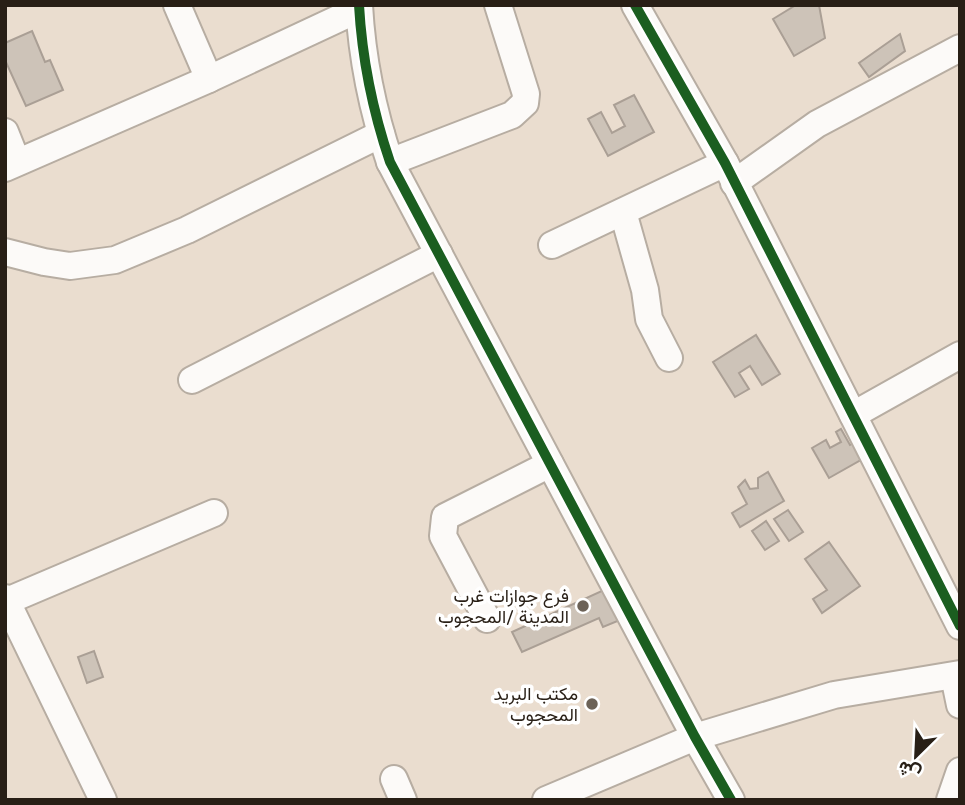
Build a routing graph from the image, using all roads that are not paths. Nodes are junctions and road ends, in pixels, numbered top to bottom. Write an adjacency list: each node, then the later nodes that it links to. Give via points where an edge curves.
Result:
1 (177, 5): 6 (street)
2 (498, 5): 9 (street, via 525,103 512,115)
3 (635, 5): 11 (street)
4 (359, 7): 6 (street); 8 (street)
5 (960, 48): 11 (street)
6 (209, 79): 10 (street)
7 (5, 132): 10 (street)
8 (381, 134): 9 (street); 14 (street, via 187,230 115,260 70,266)
9 (390, 162): 15 (street)
10 (11, 165)
11 (729, 173): 12 (street); 19 (street)
12 (622, 212): 13 (street); 17 (street, via 649,319)
13 (552, 245)
14 (5, 252)
15 (439, 254): 18 (street); 20 (street)
16 (960, 355): 19 (street)
17 (669, 358)
18 (192, 380)
19 (853, 415): 24 (street)
20 (550, 464): 23 (street, via 445,517 443,536); 27 (street)
21 (214, 513): 22 (street)
22 (6, 599): 29 (street)
23 (487, 619)
24 (960, 626)
25 (957, 675): 26 (street); 27 (street, via 834,695)
26 (960, 705)
27 (695, 737): 30 (street); 31 (street)
28 (960, 771): 32 (street)
29 (103, 800)
30 (546, 800)
31 (731, 800)
32 (950, 800)

